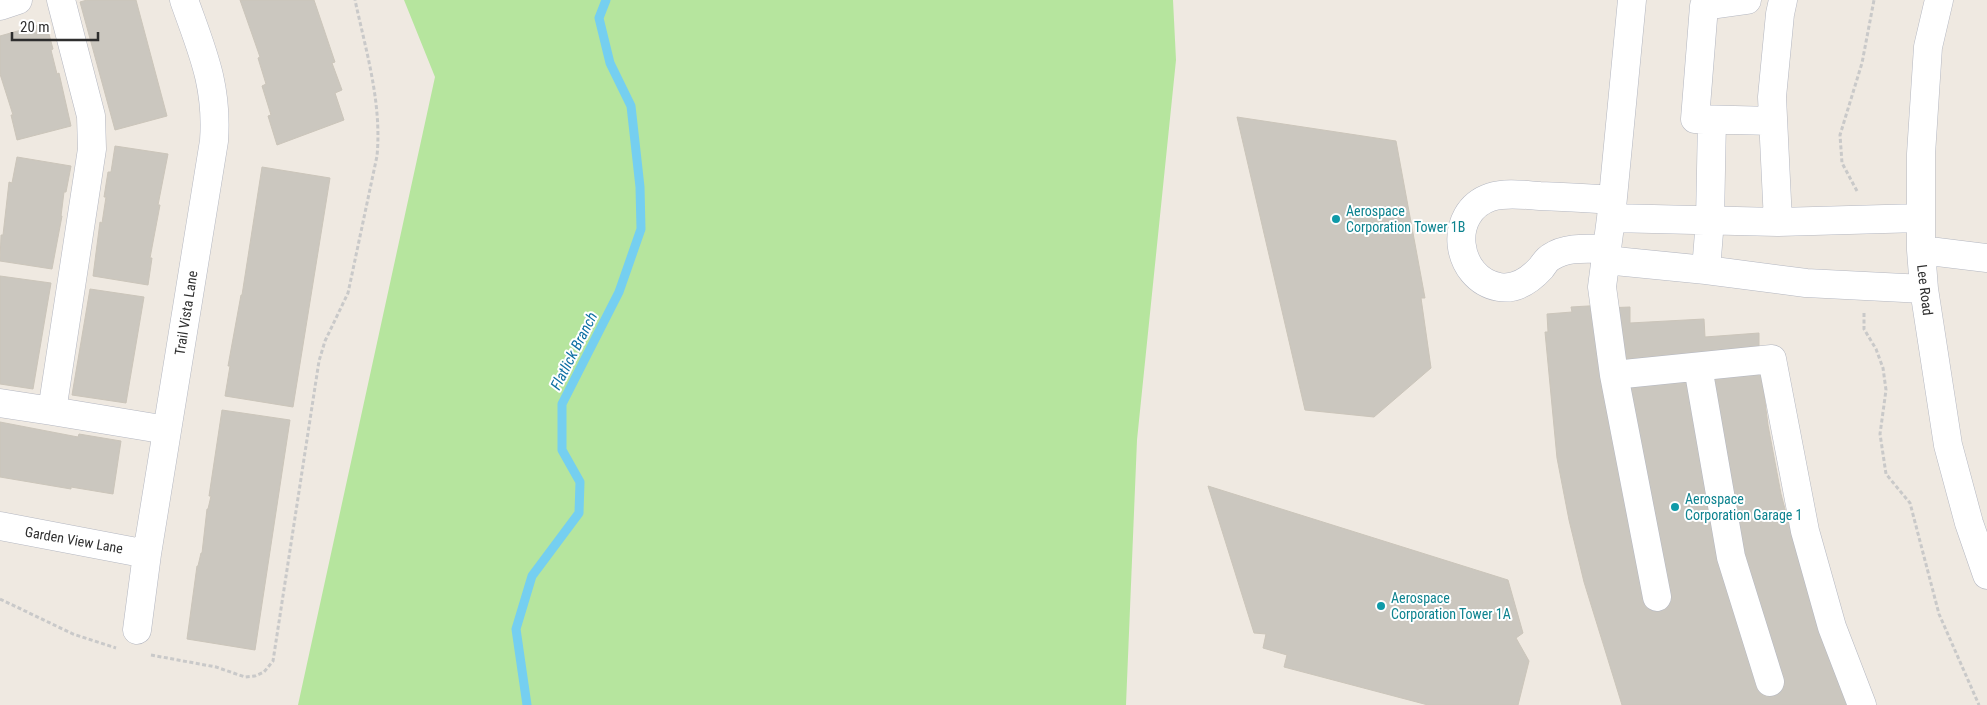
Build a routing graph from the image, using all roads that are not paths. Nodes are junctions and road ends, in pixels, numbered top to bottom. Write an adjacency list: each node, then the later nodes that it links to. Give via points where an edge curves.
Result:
1 (18, 0): 8 (street)
2 (61, 0): 23 (street, via 91,116 93,138)
3 (184, 0): 24 (street, Trail Vista Lane, via 213,88 215,126)
4 (1632, 0): 11 (street)
5 (1747, 0): 9 (street, via 1704,6 1695,119)
6 (1783, 0): 10 (street, via 1772,97)
7 (1939, 0): 12 (street, Lee Road, via 1928,47)
8 (0, 6)
9 (1712, 120): 10 (street); 13 (street)
10 (1773, 121): 14 (street)
11 (1612, 209): 13 (street); 16 (street); 16 (street, via 1513,194 1492,197 1474,206 1465,219 1461,236 1463,255 1473,272 1498,287 1526,283 1551,257 1571,249)
12 (1920, 218): 14 (street); 15 (street, Lee Road)
13 (1710, 220): 14 (street); 18 (street)
14 (1778, 222)
15 (1921, 250): 17 (street); 19 (street, Lee Road)
16 (1606, 254): 18 (street); 21 (street, via 1602,287)
17 (1987, 258)
18 (1706, 270): 19 (street, via 1806,282)
19 (1924, 289): 27 (street, Lee Road, via 1948,445 1969,524)
20 (1698, 367): 21 (street); 30 (street, via 1731,557); 31 (street, via 1772,359 1805,531 1832,627)
21 (1614, 375): 28 (street)
22 (0, 403): 23 (street)
23 (52, 411): 24 (street)
24 (167, 430): 26 (street, Trail Vista Lane)
25 (0, 526): 26 (street, Garden View Lane)
26 (147, 554): 29 (street, Trail Vista Lane)
27 (1987, 575)
28 (1657, 597)
29 (133, 644)
30 (1773, 695)
31 (1862, 705)

